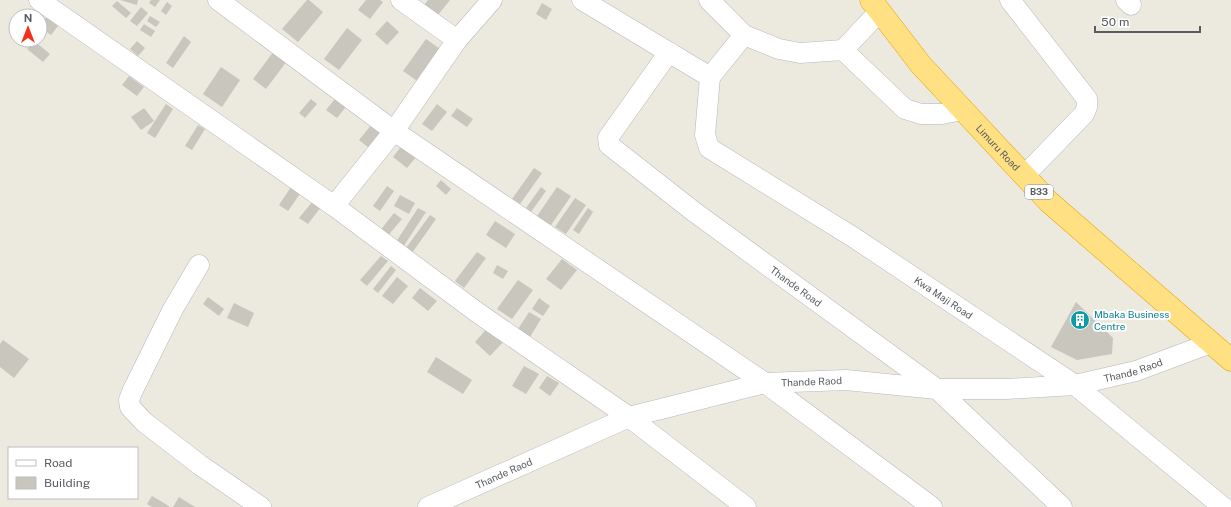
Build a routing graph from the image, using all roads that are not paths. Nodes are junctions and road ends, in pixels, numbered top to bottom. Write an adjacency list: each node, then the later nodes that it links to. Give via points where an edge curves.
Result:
1 (40, 0): 17 (street)
2 (218, 0): 15 (street)
3 (401, 0): 10 (street)
4 (492, 0): 10 (street)
5 (582, 0): 12 (street)
6 (709, 0): 9 (street)
7 (1010, 0): 16 (street, via 1086,99 1087,106 1084,114)
8 (875, 6): 11 (street); 14 (highway, Limuru Road / B33, via 921,65)
9 (744, 35): 11 (street, via 779,49 800,53); 13 (street)
10 (457, 40): 15 (street)
11 (843, 50): 14 (street, via 905,109 921,114 942,114)
12 (669, 52): 13 (street); 23 (street, Thande Road, via 608,138 609,145 699,216)
13 (710, 77): 22 (street, Kwa Maji Road, via 705,135 709,148 853,237)
14 (962, 110): 16 (highway, Limuru Road / B33)
15 (394, 131): 17 (street); 21 (street)
16 (1024, 176): 19 (highway, Limuru Road / B33, via 1049,202)
17 (334, 206): 24 (street, via 478,313)
18 (199, 265): 25 (street, via 173,309 132,392 130,407 144,422 200,465)
19 (1211, 343): 20 (highway, Limuru Road / B33); 22 (street, Thande Raod, via 1136,371)
20 (1231, 360)
21 (764, 383): 23 (street, Thande Raod, via 846,380); 24 (street, Thande Raod); 28 (street)
22 (1075, 385): 23 (street, Thande Raod, via 1007,389); 30 (street, Kwa Maji Road)
23 (937, 389): 29 (street, Thande Road)
24 (630, 417): 26 (street, Thande Raod); 27 (street)
25 (261, 507)
26 (428, 507)
27 (746, 507)
28 (932, 507)
29 (1062, 507)
30 (1223, 507)

